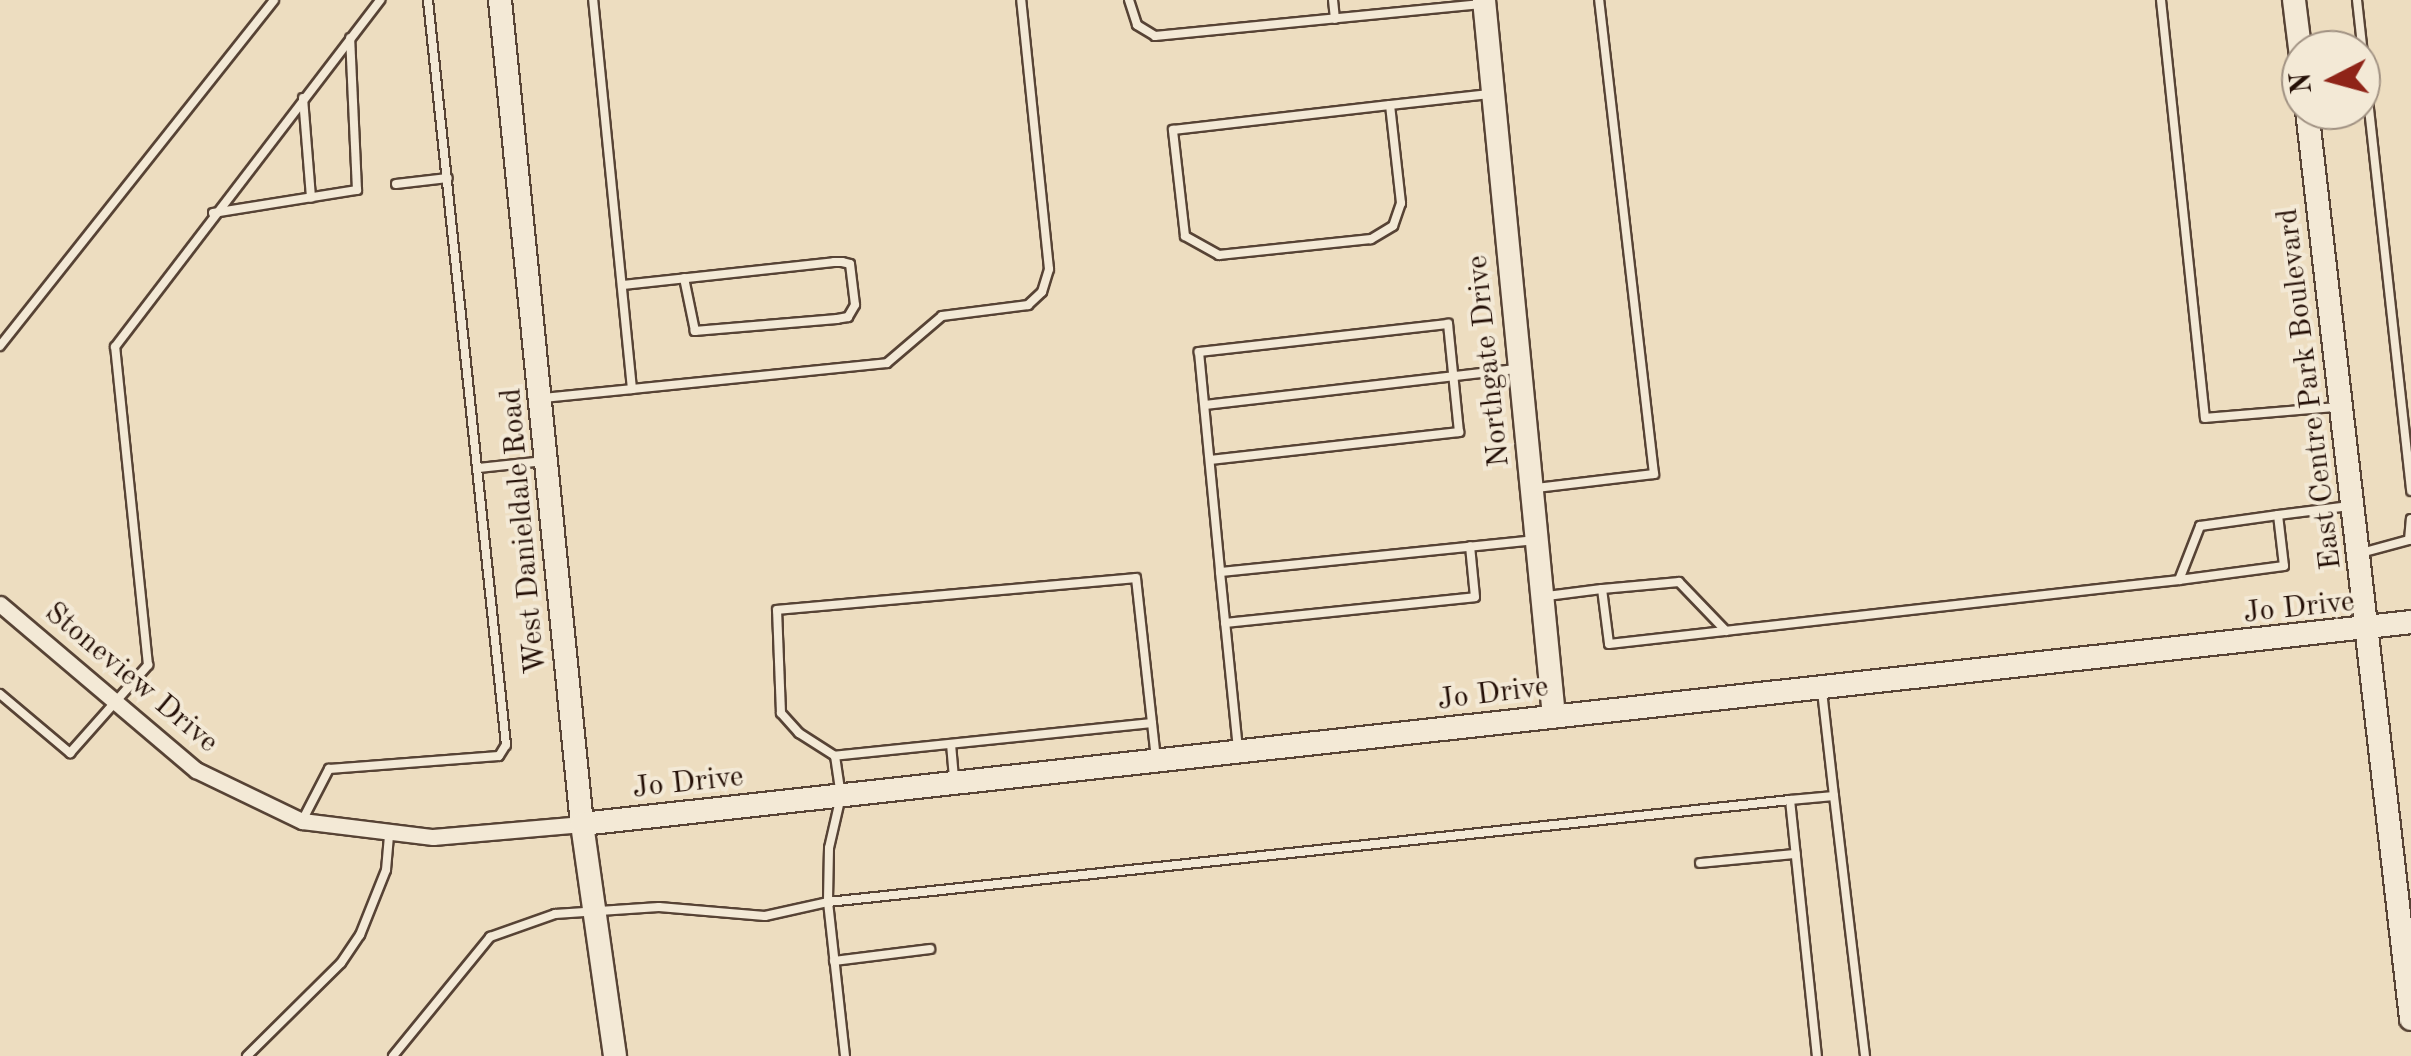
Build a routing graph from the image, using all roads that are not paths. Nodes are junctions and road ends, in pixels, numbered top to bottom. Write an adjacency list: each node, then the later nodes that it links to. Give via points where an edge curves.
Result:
1 (274, 0): 27 (lane)
2 (380, 0): 16 (lane)
3 (428, 0): 21 (lane)
4 (500, 0): 31 (street, West Danieldale Road)
5 (593, 0): 26 (lane)
6 (1021, 0): 30 (lane, via 1049,269 1042,292 1028,306 942,316 887,363)
7 (1128, 0): 14 (lane, via 1136,26 1155,36)
8 (1333, 0): 14 (lane)
9 (1599, 0): 37 (lane, via 1654,474)
10 (2161, 0): 33 (lane, via 2206,418)
11 (2294, 0): 15 (street)
12 (2357, 0): 38 (lane)
13 (1484, 2): 14 (lane); 17 (street, Northgate Drive)
14 (1335, 19)
15 (2298, 30)
16 (350, 38): 18 (lane); 23 (lane, via 360,185 350,193)
17 (1493, 94): 19 (lane); 28 (street, Northgate Drive)
18 (303, 98): 23 (lane); 24 (lane)
19 (1390, 105): 19 (lane, via 1172,130 1185,236 1219,255 1371,239 1393,226 1401,204)
20 (2309, 130): 33 (street, East Centre Park Boulevard)
21 (448, 178): 22 (lane); 36 (lane)
22 (396, 184)
23 (311, 198): 24 (lane)
24 (212, 213): 56 (lane, via 115,347 150,646 148,665)
25 (684, 278): 25 (lane, via 842,262 850,264 855,305 848,318 705,332 690,324); 26 (lane)
26 (623, 285): 30 (lane)
27 (0, 346)
28 (1520, 368): 29 (lane); 37 (street, Northgate Drive)
29 (1453, 376): 32 (lane); 32 (lane, via 1448,324 1200,352); 35 (lane, via 1458,432)
30 (632, 389): 31 (lane)
31 (542, 398): 34 (street, West Danieldale Road)
32 (1204, 404): 35 (lane)
33 (2342, 406): 39 (street, East Centre Park Boulevard)
34 (548, 460): 36 (lane); 68 (street, West Danieldale Road)
35 (1210, 460): 45 (lane)
36 (478, 468): 67 (lane, via 506,746 500,756 329,769)
37 (1532, 489): 42 (street, Northgate Drive)
38 (2411, 492)
39 (2353, 506): 40 (lane); 44 (street, East Centre Park Boulevard)
40 (2278, 515): 46 (lane, via 2200,526); 46 (lane, via 2284,566)
41 (2411, 519): 44 (lane, via 2409,540)
42 (1537, 539): 43 (lane); 48 (street, Northgate Drive)
43 (1470, 546): 45 (lane); 51 (lane, via 1475,597)
44 (2359, 553): 53 (street, East Centre Park Boulevard)
45 (1220, 572): 51 (lane)
46 (2179, 580): 52 (lane)
47 (1602, 590): 48 (lane); 52 (lane, via 1680,582); 52 (lane, via 1609,644)
48 (1543, 596): 57 (street, Northgate Drive)
49 (0, 604): 56 (street, Stoneview Drive)
50 (2411, 622): 53 (street, Jo Drive)
51 (1225, 623): 60 (lane)
52 (1726, 631)
53 (2368, 631): 54 (street, Jo Drive); 76 (street, East Centre Park Boulevard)
54 (1822, 688): 57 (street, Jo Drive); 65 (lane)
55 (0, 694): 56 (lane, via 70,753)
56 (118, 704): 67 (street, Stoneview Drive, via 196,770)
57 (1554, 717): 60 (street, Jo Drive)
58 (1152, 722): 59 (lane); 61 (lane, via 1136,578 777,610 782,712); 62 (lane)
59 (950, 744): 61 (lane); 63 (lane)
60 (1239, 754): 62 (street, Jo Drive)
61 (835, 756): 64 (lane)
62 (1156, 762): 63 (street, Jo Drive)
63 (955, 784): 64 (street, Jo Drive)
64 (841, 796): 68 (street, Jo Drive); 72 (lane, via 829,848)
65 (1834, 796): 66 (lane); 82 (lane)
66 (1790, 800): 70 (lane); 72 (lane)
67 (302, 821): 69 (street, Stoneview Drive)
68 (582, 824): 69 (street, Stoneview Drive); 73 (street, West Danieldale Road)
69 (389, 836): 77 (lane, via 386,870 360,935 341,963)
70 (1796, 854): 71 (lane); 81 (lane)
71 (1700, 864)
72 (828, 902): 73 (lane, via 766,916 659,908); 75 (lane)
73 (594, 913): 78 (lane, via 555,914 490,937); 79 (street, West Danieldale Road)
74 (930, 949): 75 (lane)
75 (834, 961): 80 (lane)
76 (2411, 1020)
77 (247, 1056)
78 (393, 1056)
79 (614, 1056)
80 (845, 1056)
81 (1817, 1056)
82 (1865, 1056)

